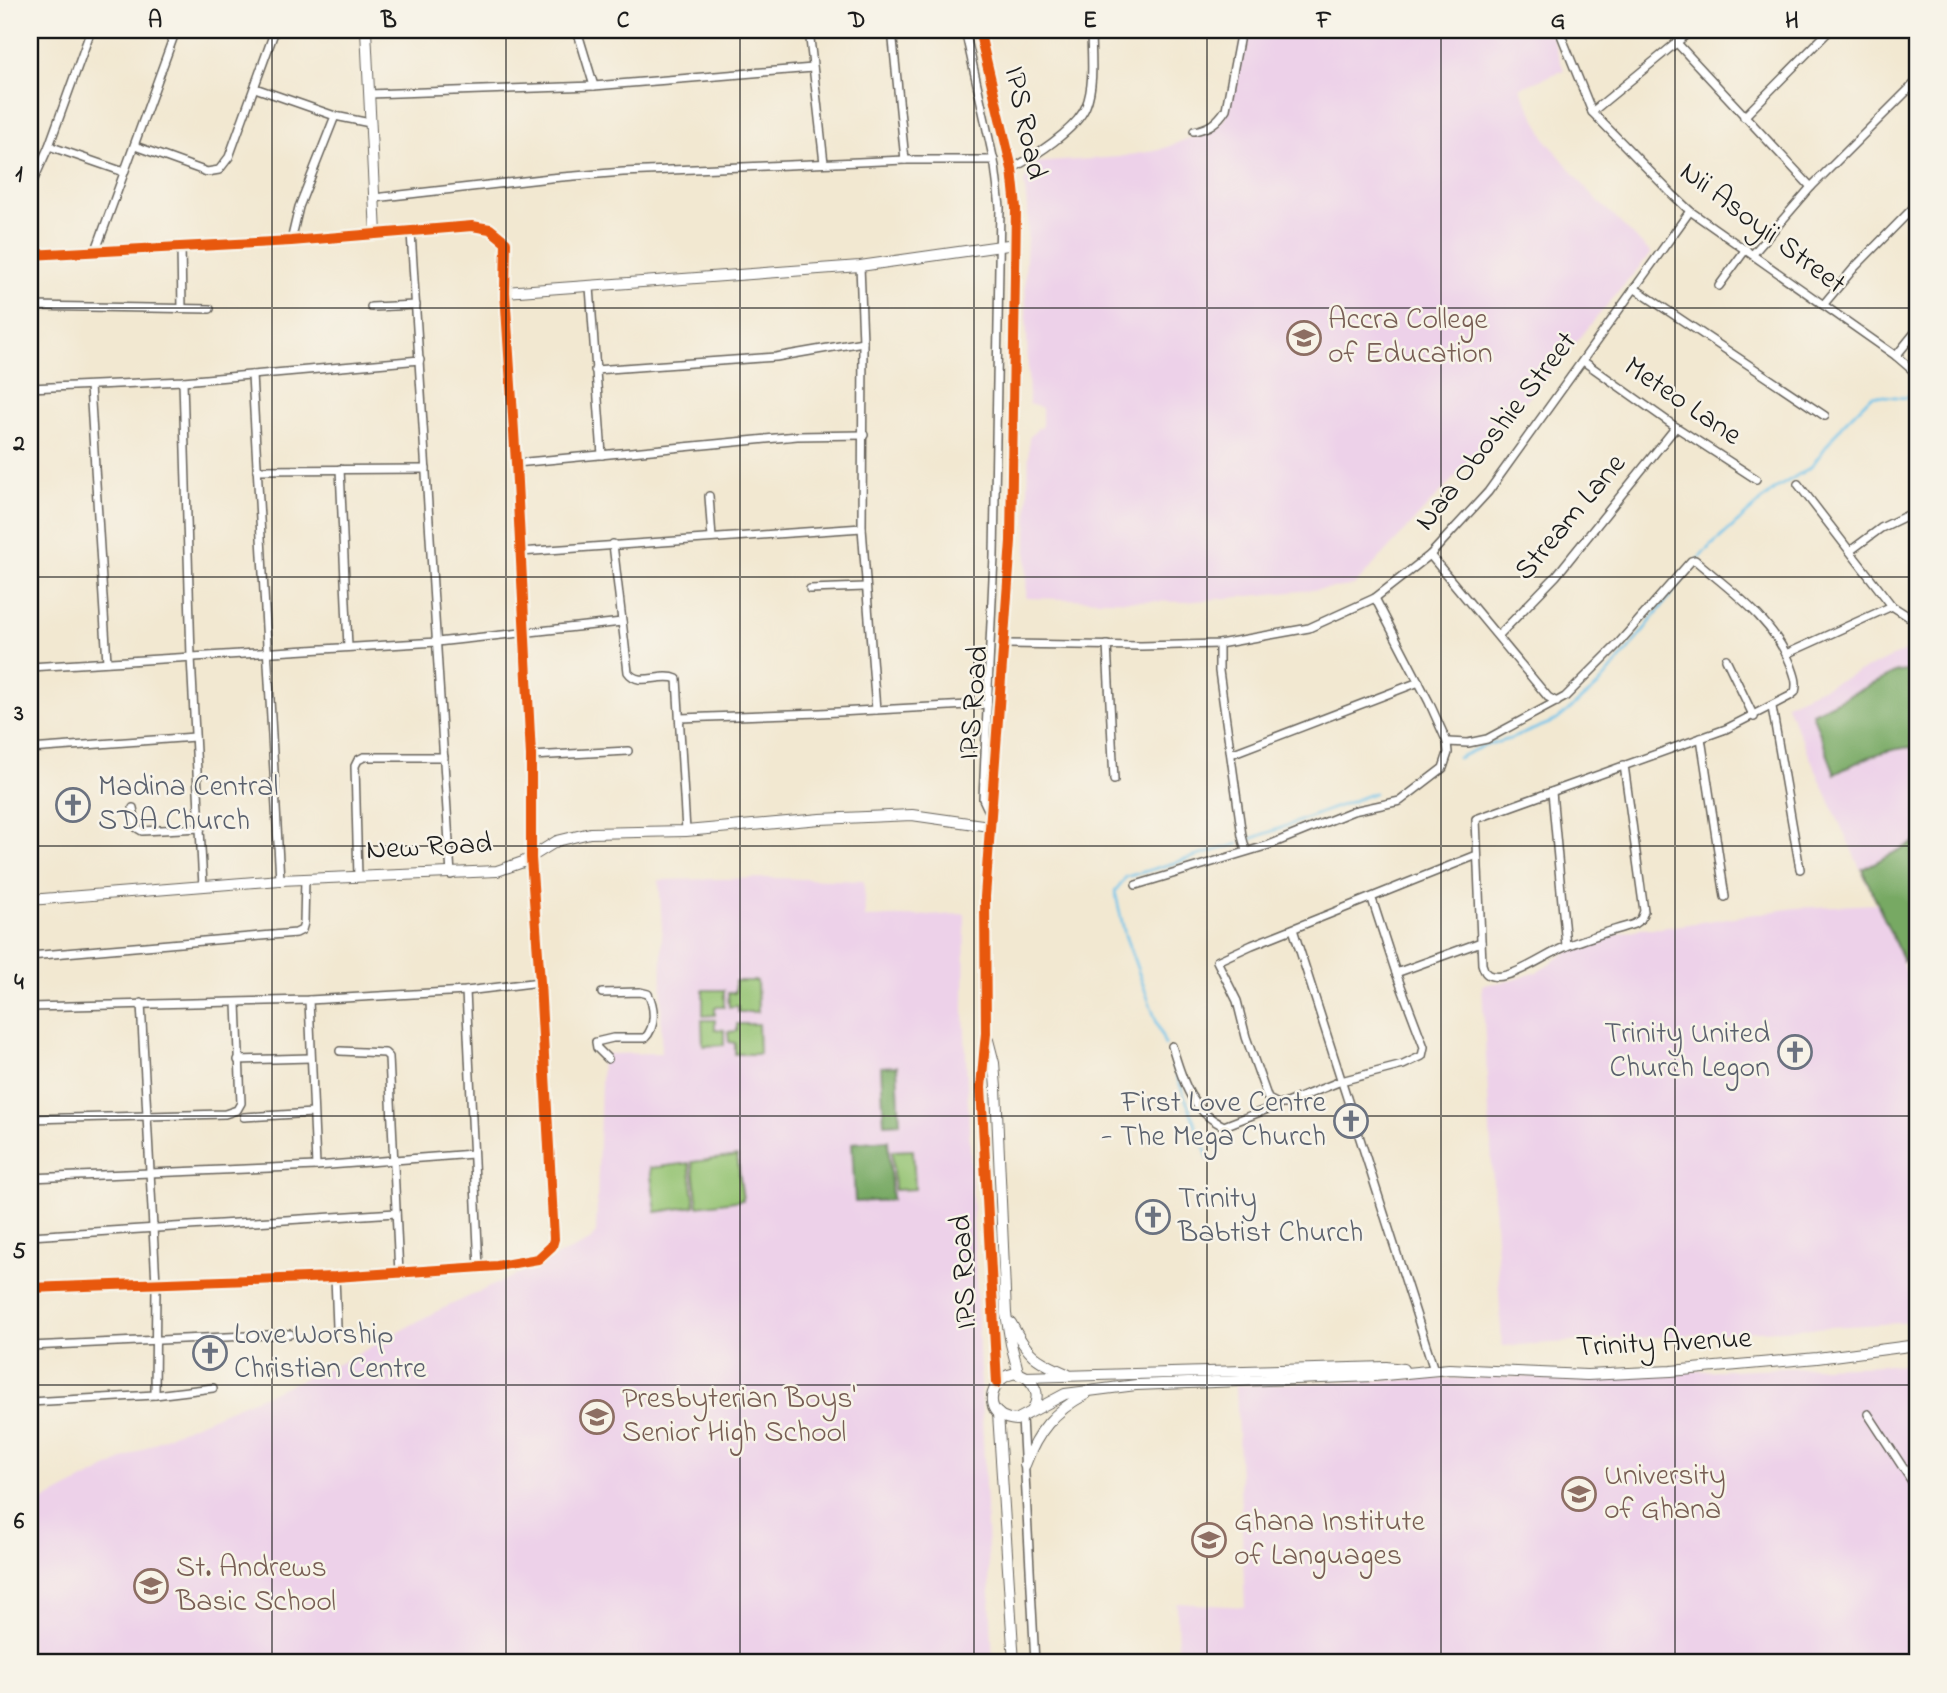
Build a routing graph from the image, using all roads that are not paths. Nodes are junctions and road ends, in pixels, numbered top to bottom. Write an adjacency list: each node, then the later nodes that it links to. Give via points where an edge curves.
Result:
1 (91, 30): 26 (street)
2 (176, 30): 27 (street)
3 (275, 30): 19 (street)
4 (366, 30): 20 (street)
5 (577, 30): 18 (street)
6 (809, 30): 16 (street)
7 (892, 30): 28 (street)
8 (965, 30): 29 (street, IPS Road)
9 (979, 30): 31 (street, IPS Road)
10 (1091, 30): 31 (street, via 1086,106 1066,131)
11 (1241, 30): 25 (street, via 1226,109 1211,126)
12 (1559, 30): 21 (street, Nii Asoyii Street)
13 (1692, 30): 15 (street)
14 (1830, 30): 23 (street)
15 (1676, 42): 21 (street); 23 (street)
16 (813, 68): 18 (street); 30 (street)
17 (1917, 81): 33 (street)
18 (594, 86): 20 (street)
19 (255, 88): 22 (street); 27 (street, via 229,157 219,170 208,172)
20 (369, 94): 24 (street)
21 (1592, 112): 37 (street, Nii Asoyii Street)
22 (335, 116): 24 (street); 40 (street)
23 (1744, 117): 33 (street)
24 (370, 123): 35 (street)
25 (1194, 131)
26 (49, 146): 32 (street); 34 (street)
27 (135, 146): 32 (street)
28 (905, 160): 29 (street); 30 (street)
29 (994, 160): 43 (street, IPS Road, via 1000,207)
30 (824, 163): 35 (street, via 611,173)
31 (1012, 169): 41 (street, IPS Road)
32 (124, 172): 44 (street)
33 (1811, 187): 45 (street)
34 (30, 188)
35 (374, 198): 39 (street)
36 (1917, 204): 53 (street)
37 (1690, 211): 45 (street, Nii Asoyii Street); 50 (street, Naa Oboshie Street)
38 (411, 232): 39 (street); 51 (street, via 481,226 497,234 506,242); 52 (street)
39 (376, 234): 40 (street)
40 (291, 240): 42 (street)
41 (1015, 244): 43 (street); 96 (street, IPS Road, via 1011,541)
42 (181, 246): 44 (street); 56 (street)
43 (998, 246): 47 (street); 108 (street, IPS Road)
44 (96, 250): 46 (street)
45 (1749, 251): 48 (street); 53 (street, Nii Asoyii Street)
46 (30, 255)
47 (860, 266): 49 (street); 59 (street)
48 (1719, 286)
49 (590, 287): 51 (street); 63 (street)
50 (1634, 288): 62 (street, Naa Oboshie Street); 69 (street)
51 (505, 292): 73 (street)
52 (416, 305): 55 (street); 61 (street)
53 (1823, 305): 60 (street, Nii Asoyii Street)
54 (30, 306): 56 (street)
55 (371, 307)
56 (182, 309): 57 (street)
57 (210, 309)
58 (1917, 330): 60 (street)
59 (863, 342): 63 (street, via 776,357); 71 (street)
60 (1896, 356): 64 (street, Nii Asoyii Street)
61 (420, 360): 65 (street); 75 (street)
62 (1583, 361): 70 (street, Meteo Lane); 86 (street, Naa Oboshie Street, via 1488,492)
63 (595, 370): 72 (street)
64 (1917, 374)
65 (252, 375): 66 (street); 76 (street)
66 (183, 381): 67 (street); 102 (street)
67 (90, 386): 68 (street); 104 (street)
68 (30, 388)
69 (1825, 416)
70 (1676, 427): 77 (street, Meteo Lane); 94 (street, Stream Lane, via 1556,576)
71 (864, 435): 72 (street, via 797,436); 81 (street)
72 (602, 455): 73 (street)
73 (516, 463): 85 (street)
74 (340, 469): 75 (street); 76 (street); 99 (street)
75 (426, 469): 95 (street)
76 (257, 470): 100 (street)
77 (1756, 479)
78 (1798, 484): 84 (street)
79 (709, 496): 82 (street)
80 (1910, 514): 84 (street)
81 (862, 528): 82 (street); 87 (street)
82 (712, 538): 83 (street)
83 (613, 544): 85 (street); 91 (street)
84 (1850, 551): 90 (street)
85 (520, 552): 93 (street)
86 (1430, 555): 89 (street, Naa Oboshie Street); 94 (street)
87 (866, 587): 88 (street); 110 (street)
88 (810, 589)
89 (1375, 598): 97 (street, Naa Oboshie Street, via 1309,628); 106 (street)
90 (1892, 606): 92 (street); 101 (street)
91 (622, 622): 93 (street); 112 (street, via 628,672 638,680 677,679)
92 (1917, 622)
93 (525, 633): 95 (street); 119 (street)
94 (1499, 635): 107 (street, via 1548,697)
95 (437, 642): 99 (street); 120 (street)
96 (1004, 644): 98 (street, Naa Oboshie Street); 125 (street, IPS Road)
97 (1219, 644): 98 (street, Naa Oboshie Street); 118 (street)
98 (1107, 645): 122 (street)
99 (348, 648): 100 (street)
100 (267, 653): 102 (street); 136 (street)
101 (1786, 654): 107 (street, via 1749,606 1695,560); 109 (street, via 1797,686)
102 (191, 657): 104 (street); 113 (street)
103 (1726, 659): 111 (street)
104 (107, 662): 105 (street)
105 (30, 667)
106 (1419, 682): 115 (street); 118 (street)
107 (1557, 702): 115 (street, via 1487,739)
108 (987, 704): 110 (street); 125 (street, IPS Road, via 983,799)
109 (1772, 706): 111 (street); 132 (street)
110 (876, 710): 112 (street)
111 (1754, 717): 114 (street)
112 (680, 718): 128 (street)
113 (195, 737): 116 (street); 127 (street)
114 (1701, 738): 121 (street); 139 (street)
115 (1447, 742): 129 (street, via 1443,768 1400,801 1353,811)
116 (30, 749)
117 (628, 751): 119 (street)
118 (1231, 754): 129 (street)
119 (531, 756): 131 (street)
120 (443, 757): 133 (street); 134 (street, via 358,760)
121 (1624, 765): 123 (street); 144 (street, via 1644,911 1634,924)
122 (1114, 780)
123 (1552, 792): 130 (street, via 1476,819); 144 (street)
124 (133, 808): 127 (street, via 137,828 142,831)
125 (990, 814): 126 (street, IPS Road)
126 (989, 826): 128 (street, New Road, via 912,815); 154 (street, IPS Road)
127 (201, 828): 138 (street)
128 (686, 831): 131 (street, New Road, via 590,832 557,841)
129 (1246, 851): 137 (street)
130 (1477, 855): 140 (street); 143 (street)
131 (531, 858): 133 (street, New Road, via 497,871); 147 (street)
132 (1800, 869)
133 (451, 875): 134 (street, New Road)
134 (358, 877): 135 (street, New Road)
135 (306, 878): 136 (street, New Road); 145 (street, via 304,923 296,933)
136 (280, 880): 138 (street, New Road)
137 (1136, 885)
138 (203, 886): 141 (street, New Road)
139 (1725, 897)
140 (1372, 899): 142 (street); 146 (street)
141 (30, 900)
142 (1293, 929): 160 (street); 161 (street, via 1217,961 1237,1001 1268,1099)
143 (1481, 942): 144 (street, via 1482,964 1491,976 1529,967); 146 (street)
144 (1566, 946)
145 (30, 956)
146 (1396, 973): 160 (street, via 1424,1047 1422,1056)
147 (540, 982): 148 (street); 174 (street, via 554,1240 538,1259)
148 (466, 990): 150 (street); 166 (street)
149 (602, 993): 158 (street, via 648,994 653,1021 645,1038 598,1041 596,1047)
150 (309, 1000): 152 (street); 157 (street)
151 (141, 1003): 152 (street); 153 (street); 163 (street)
152 (237, 1003): 159 (street)
153 (30, 1007)
154 (986, 1033): 179 (street, IPS Road, via 996,1088); 189 (street, IPS Road, via 981,1087)
155 (1172, 1045): 161 (street, via 1192,1101 1209,1119 1224,1126)
156 (340, 1051): 167 (street, via 390,1057)
157 (311, 1058): 159 (street); 162 (street)
158 (608, 1059)
159 (239, 1060): 163 (street, via 241,1103 237,1110)
160 (1341, 1082): 161 (street); 185 (street)
161 (1278, 1104)
162 (313, 1113): 164 (street); 168 (street)
163 (146, 1115): 165 (street); 169 (street)
164 (244, 1117)
165 (30, 1119)
166 (473, 1154): 167 (street); 174 (street)
167 (394, 1159): 168 (street); 171 (street)
168 (316, 1166): 169 (street)
169 (149, 1174): 170 (street); 172 (street)
170 (30, 1178)
171 (396, 1213): 172 (street); 175 (street)
172 (153, 1229): 173 (street); 177 (street)
173 (30, 1236)
174 (479, 1268): 175 (street)
175 (399, 1274): 176 (street)
176 (335, 1277): 177 (street); 180 (street)
177 (156, 1284): 178 (street); 182 (street)
178 (30, 1288)
179 (1006, 1314): 187 (street, IPS Road); 188 (street, via 1031,1356)
180 (337, 1326)
181 (289, 1334): 182 (street)
182 (155, 1340): 184 (street); 192 (street)
183 (1917, 1345): 185 (street, Trinity Avenue, via 1679,1371 1587,1375)
184 (30, 1346)
185 (1434, 1370): 186 (street, Trinity Avenue)
186 (1413, 1372): 188 (street, Trinity Avenue, via 1386,1367); 191 (street, Trinity Avenue)
187 (1023, 1376): 188 (street, Trinity Avenue); 189 (street, via 1007,1376); 194 (street, via 1037,1392)
188 (1071, 1376)
189 (997, 1383): 195 (street, via 992,1402)
190 (213, 1388): 192 (street)
191 (1091, 1389): 194 (street, Trinity Avenue, via 1065,1394); 198 (street, via 1045,1424)
192 (155, 1395): 193 (street)
193 (30, 1402)
194 (1032, 1411): 197 (street)
195 (998, 1413): 197 (street, via 1009,1419); 200 (street)
196 (1868, 1414): 199 (street)
197 (1022, 1418): 198 (street)
198 (1025, 1465): 201 (street)
199 (1917, 1489)
200 (1014, 1663)
201 (1035, 1663)

